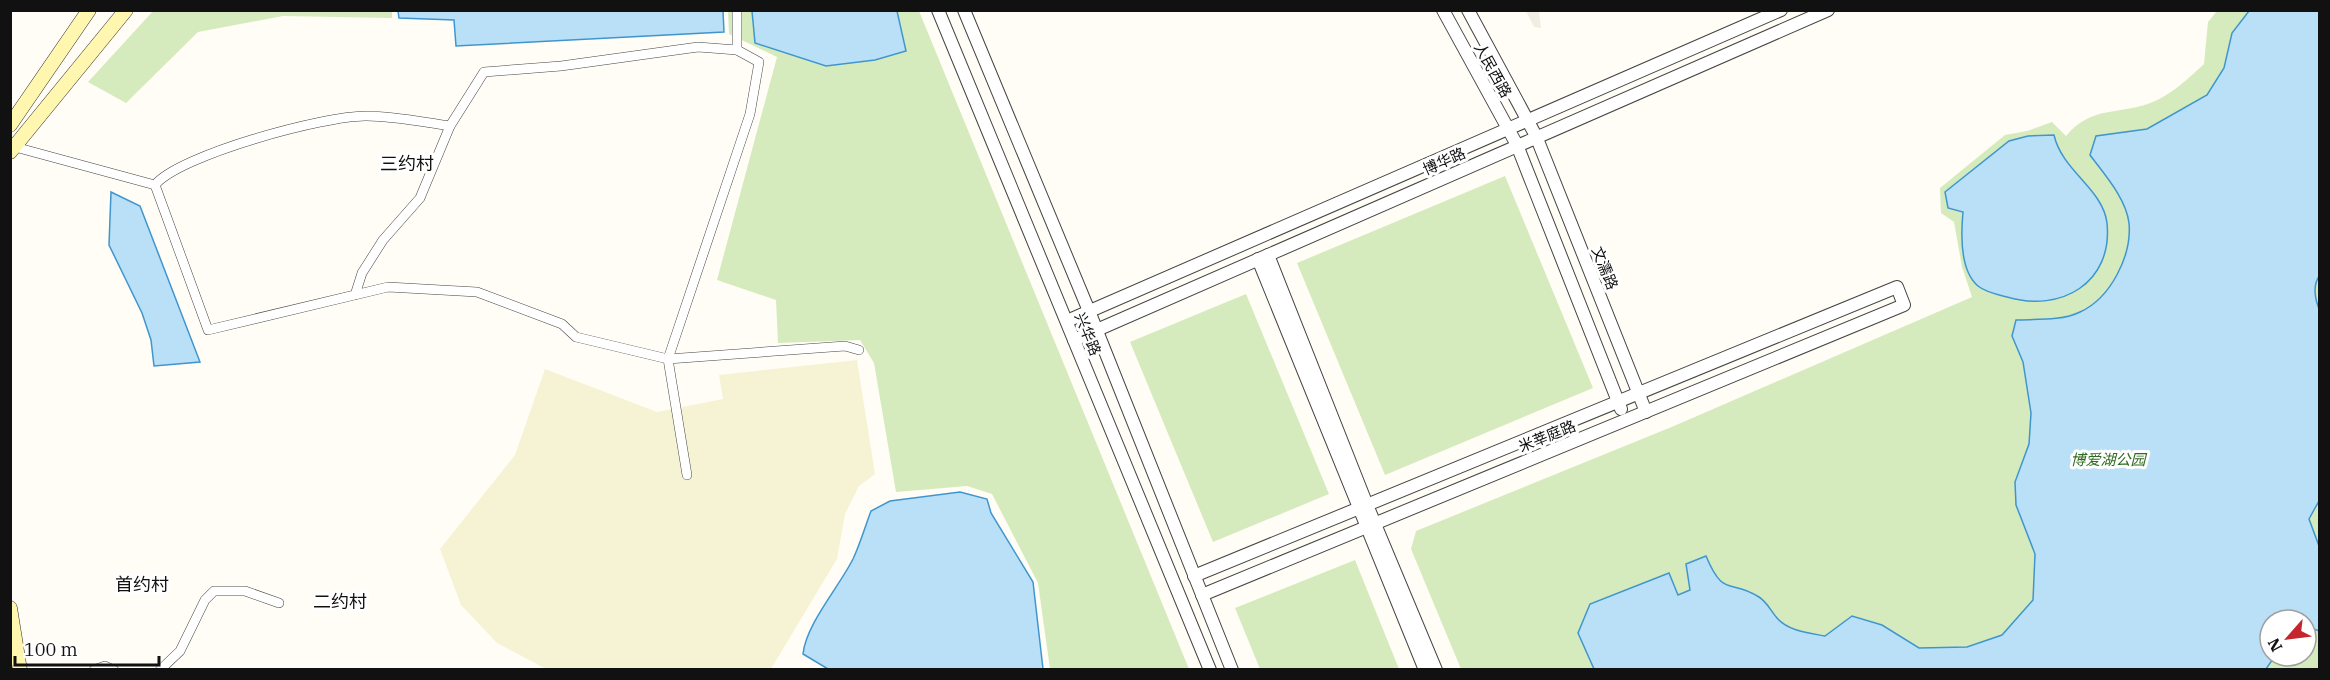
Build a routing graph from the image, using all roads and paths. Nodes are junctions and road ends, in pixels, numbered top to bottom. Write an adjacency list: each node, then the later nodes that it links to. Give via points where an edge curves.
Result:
1 (89, 10): 12 (main road)
2 (126, 10): 17 (main road)
3 (737, 10): 10 (street)
4 (938, 10): 22 (street, 兴华路)
5 (964, 10): 21 (street, 兴华路)
6 (1443, 10): 14 (street, 人民西路)
7 (1468, 10): 11 (street, 文濡路)
8 (1781, 10): 11 (street, 博华路)
9 (1827, 10): 15 (street, 博华路)
10 (737, 50): 13 (street, via 698,47 484,72); 26 (street, via 759,62 750,114)
11 (1529, 121): 14 (street, 博华路); 15 (street, 文濡路)
12 (10, 125)
13 (450, 126): 18 (street, via 366,116 304,126 185,163 162,176); 20 (street, via 420,198 383,240 362,273)
14 (1509, 129): 16 (street, 人民西路); 21 (street, 博华路)
15 (1536, 136): 16 (street, 博华路); 27 (street, 文濡路)
16 (1517, 145): 19 (street, 博华路); 28 (street)
17 (13, 150): 18 (street)
18 (155, 185): 20 (street, via 208,330)
19 (1263, 257): 23 (street, 博华路); 32 (street)
20 (356, 295): 26 (street, via 388,287 477,292 562,324 576,337)
21 (1089, 311): 22 (street, 博华路); 23 (street, 兴华路)
22 (1067, 321): 24 (street, 兴华路)
23 (1096, 330): 24 (street, 博华路); 34 (street, 兴华路)
24 (1074, 340): 42 (street, 兴华路)
25 (859, 350): 26 (street, via 845,346)
26 (668, 359): 31 (street)
27 (1639, 393): 28 (street, 米莘庭路); 29 (street, 文濡路); 29 (street, 米莘庭路, via 1897,287 1904,305)
28 (1618, 402): 30 (street); 32 (street, 米莘庭路)
29 (1646, 412): 30 (street, 米莘庭路)
30 (1625, 420): 33 (street, 米莘庭路)
31 (687, 475)
32 (1363, 507): 33 (street); 34 (street, 米莘庭路)
33 (1371, 525): 35 (street, 米莘庭路); 44 (street); 45 (street)
34 (1194, 576): 35 (street, 兴华路)
35 (1202, 595): 43 (street, 兴华路)
36 (279, 603): 41 (street, via 244,591 214,591 205,600 180,651)
37 (10, 608): 38 (main road)
38 (20, 669)
39 (94, 669): 40 (street)
40 (114, 669)
41 (160, 669)
42 (1210, 669)
43 (1232, 669)
44 (1425, 669)
45 (1436, 669)

